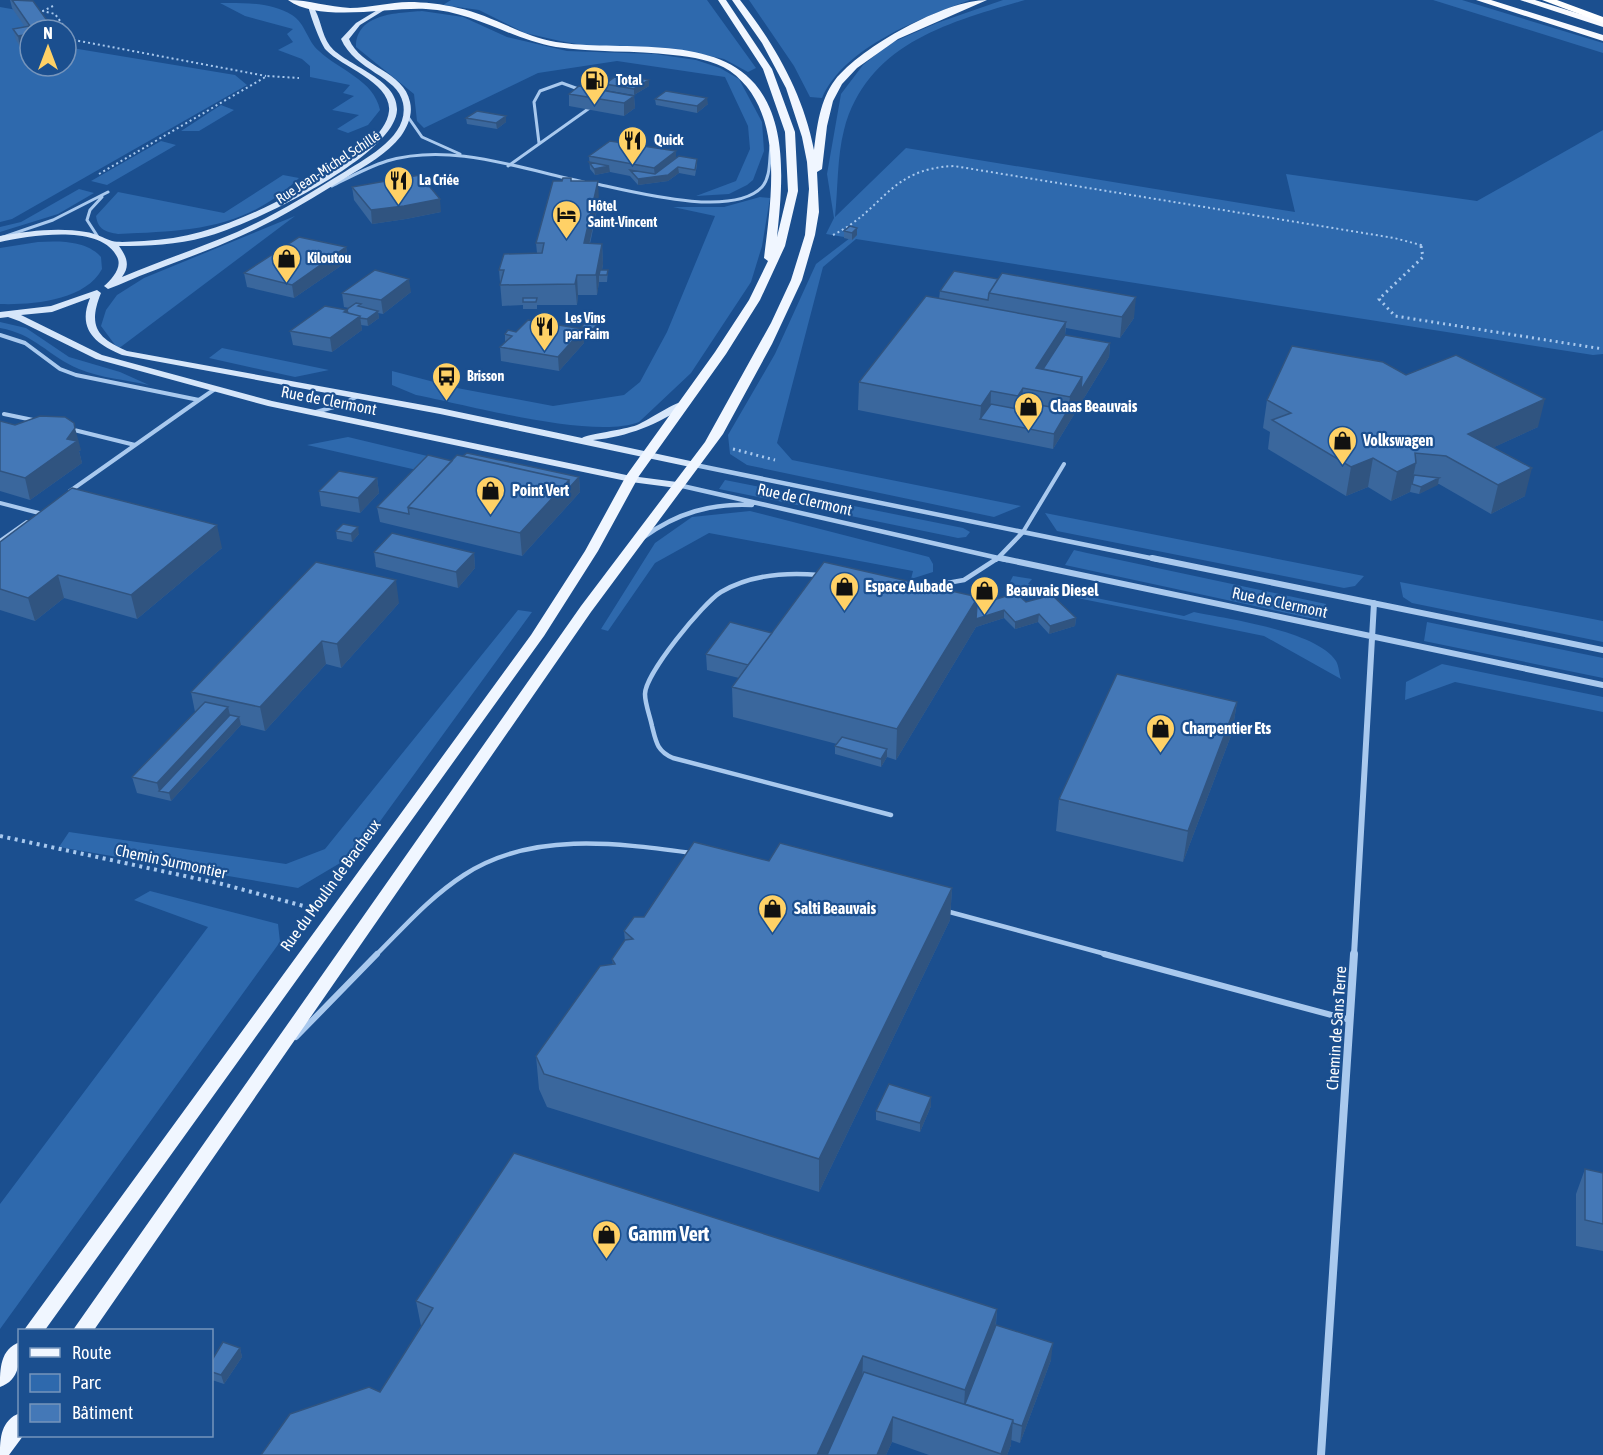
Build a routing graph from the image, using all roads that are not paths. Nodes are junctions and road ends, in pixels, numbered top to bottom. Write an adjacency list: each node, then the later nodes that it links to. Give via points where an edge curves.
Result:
1 (292, 0): 9 (main road)
2 (426, 0): 10 (main road)
3 (722, 0): 26 (main road, Rue du Moulin de Bracheux, via 767,66 790,139 791,205 778,255)
4 (736, 0): 21 (main road, via 789,80 808,145)
5 (982, 0): 21 (main road, via 901,33 866,57 840,82 825,110)
6 (1480, 0): 13 (highway)
7 (1525, 0): 12 (highway)
8 (1547, 0): 12 (highway)
9 (310, 6): 11 (main road); 25 (main road, Rue Jean-Michel Schillé, via 317,15 327,48 374,81 390,99 393,113 383,134 366,150 319,180 247,220 177,241)
10 (402, 6): 11 (main road); 17 (main road, via 463,11 545,43 675,52 714,61 734,70 755,91)
11 (384, 8): 16 (main road, via 354,27 346,35 346,42 351,51 402,92)
12 (1603, 22)
13 (1603, 38)
14 (585, 92): 18 (lane, via 562,83 540,91 534,102)
15 (589, 99): 18 (lane, via 593,106)
16 (407, 112): 19 (lane, via 411,125 424,138); 22 (main road, Rue Jean-Michel Schillé, via 401,130 385,147)
17 (772, 140): 20 (lane, via 764,184 755,193 717,201 674,199); 26 (main road, via 776,196)
18 (539, 143): 20 (lane)
19 (468, 157): 20 (lane); 22 (lane, via 395,158)
20 (508, 166)
21 (814, 190): 43 (main road, via 807,245 777,324 727,418)
22 (313, 195): 27 (main road, Rue Jean-Michel Schillé, via 239,234)
23 (0, 238): 24 (main road, via 56,232); 24 (lane, via 53,219 108,192 88,215 91,229)
24 (100, 238): 25 (main road)
25 (110, 243): 27 (main road, via 119,250 124,262 122,272)
26 (766, 282): 34 (main road, Rue du Moulin de Bracheux, via 725,350)
27 (108, 286): 28 (main road)
28 (97, 293): 29 (main road, via 52,309); 32 (main road, Rue de Clermont, via 91,305 91,327 99,340 117,350)
29 (5, 315): 31 (main road, Rue de Clermont, via 29,321 99,357)
30 (0, 335): 33 (lane, via 25,343 66,372)
31 (215, 389): 33 (lane); 35 (main road, Rue de Clermont)
32 (358, 396): 35 (lane); 39 (main road, Rue de Clermont)
33 (199, 400): 40 (lane)
34 (688, 400): 39 (main road, via 662,418 632,431 605,437); 41 (main road, Rue du Moulin de Bracheux)
35 (314, 413): 44 (main road, Rue de Clermont)
36 (4, 414): 37 (lane)
37 (36, 421)
38 (58, 426): 40 (lane)
39 (559, 437): 41 (main road, Rue de Clermont)
40 (135, 445): 46 (lane)
41 (648, 455): 43 (main road, Rue de Clermont); 44 (main road, Rue du Moulin de Bracheux)
42 (1064, 464): 51 (lane)
43 (694, 465): 45 (main road); 51 (street, Rue de Clermont)
44 (631, 479): 45 (main road, Rue de Clermont); 66 (main road, Rue du Moulin de Bracheux, via 558,605)
45 (677, 485): 49 (street, Rue de Clermont); 53 (main road)
46 (68, 493)
47 (0, 503): 50 (lane)
48 (48, 506): 50 (lane)
49 (779, 509): 53 (street, via 743,504 687,511 666,521); 54 (street, Rue de Clermont)
50 (39, 513): 52 (lane)
51 (1023, 532): 54 (street); 57 (street, Rue de Clermont)
52 (0, 541)
53 (628, 551): 65 (main road)
54 (998, 558): 56 (lane, via 972,578 956,584); 58 (street, Rue de Clermont)
55 (824, 576): 61 (lane, via 794,572 771,575 727,590 706,603 646,687 656,744 662,753 673,758)
56 (919, 587)
57 (1374, 603): 58 (street, Chemin de Sans Terre); 59 (street, Rue de Clermont)
58 (1371, 637): 60 (street, Rue de Clermont); 64 (street, Chemin de Sans Terre)
59 (1603, 650)
60 (1603, 685)
61 (891, 815)
62 (702, 854): 65 (lane, via 643,846 570,844 498,857 459,877 424,906)
63 (934, 907): 64 (lane)
64 (1350, 1020): 72 (street, Chemin de Sans Terre)
65 (269, 1065): 67 (main road)
66 (35, 1329)
67 (84, 1329)
68 (18, 1354): 69 (main road)
69 (0, 1378)
70 (18, 1425): 71 (main road)
71 (0, 1450)
72 (1321, 1455)

